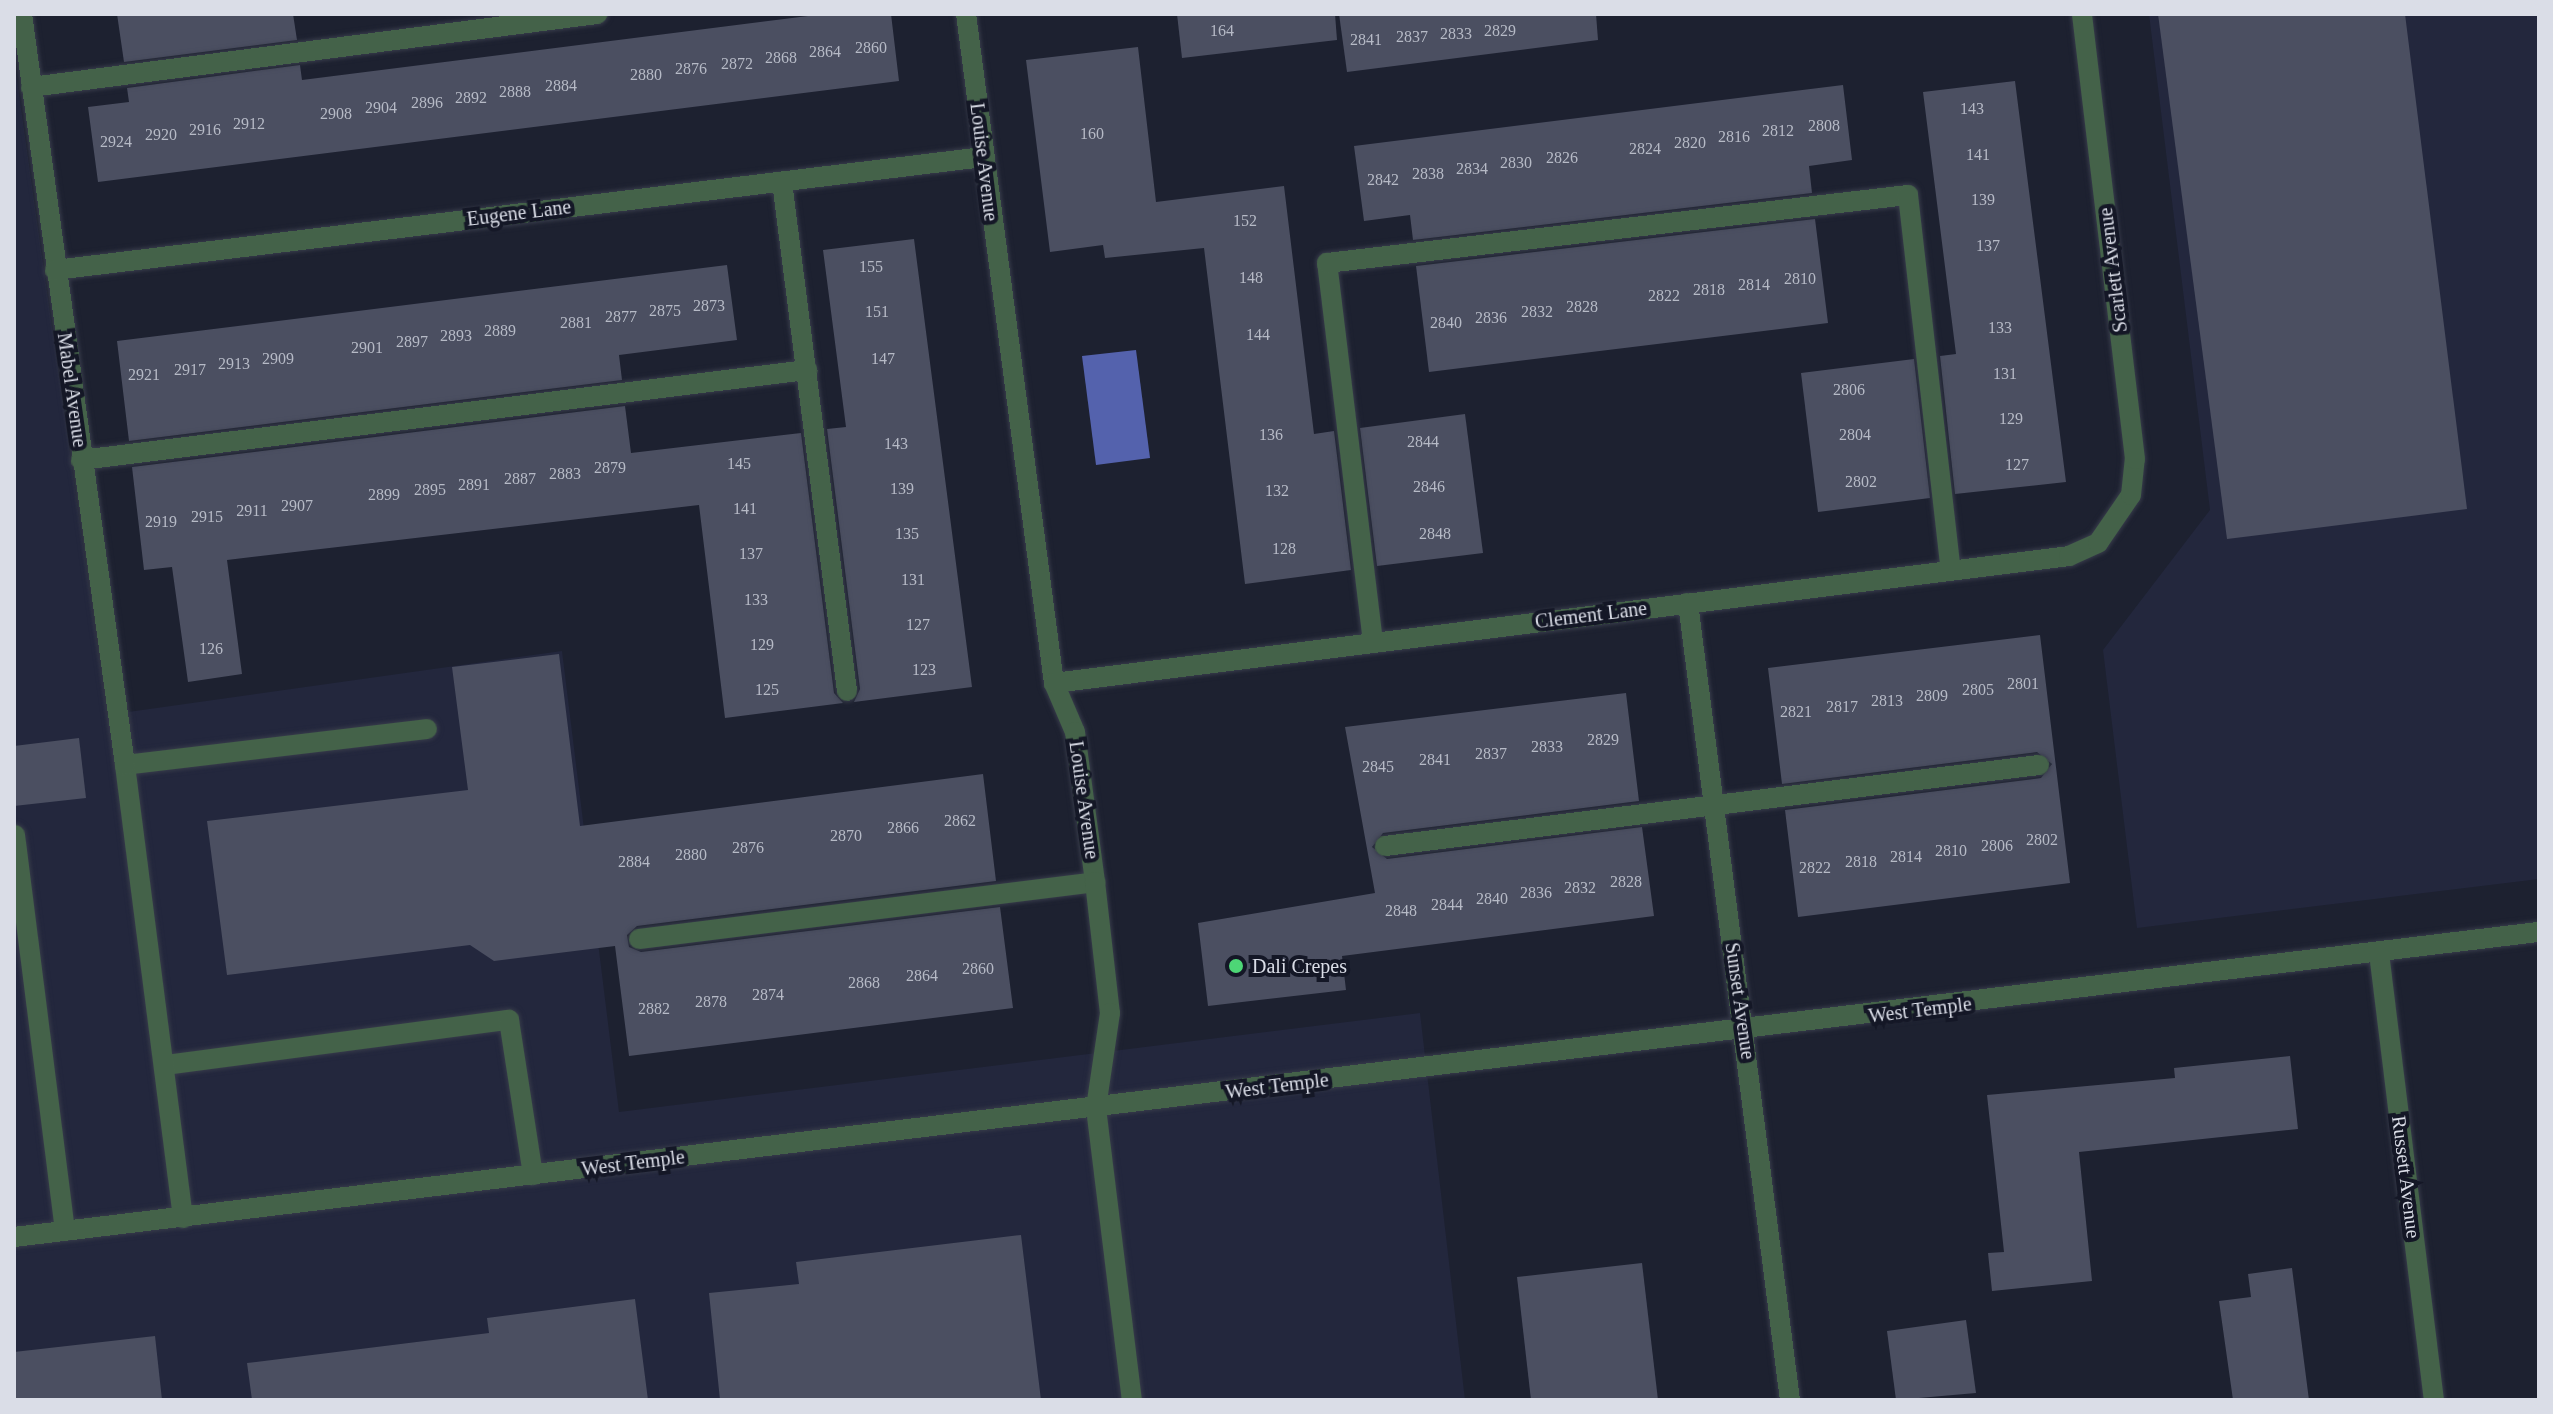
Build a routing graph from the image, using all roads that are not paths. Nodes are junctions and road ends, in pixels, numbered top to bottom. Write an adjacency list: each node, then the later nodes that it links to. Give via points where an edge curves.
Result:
1 (22, 14): 6 (street, Mabel Avenue)
2 (597, 14): 5 (street)
3 (966, 14): 7 (street, Louise Avenue)
4 (2082, 14): 12 (street, Scarlett Avenue, via 2135,459 2131,495)
5 (456, 23): 6 (street)
6 (31, 87): 9 (street, Mabel Avenue)
7 (983, 157): 8 (street, Eugene Lane); 16 (street, Louise Avenue)
8 (782, 182): 9 (street, Eugene Lane); 10 (street)
9 (55, 270): 11 (street, Mabel Avenue)
10 (807, 370): 11 (street); 17 (street)
11 (81, 460): 19 (street, Mabel Avenue)
12 (2116, 522): 13 (street, Clement Lane, via 2098,543 2069,556)
13 (1951, 570): 14 (street, Clement Lane); 15 (street, via 1908,195 1342,261 1327,263)
14 (1688, 603): 15 (street, Clement Lane); 21 (street, Sunset Avenue)
15 (1373, 642): 16 (street, Clement Lane)
16 (1054, 683): 24 (street, Louise Avenue, via 1075,732)
17 (847, 691)
18 (427, 729): 19 (street)
19 (125, 765): 29 (street, Mabel Avenue)
20 (2039, 765): 21 (street)
21 (1714, 805): 23 (street); 28 (street, Sunset Avenue)
22 (15, 835): 33 (street)
23 (1385, 846)
24 (1095, 882): 26 (street); 30 (street, Louise Avenue, via 1110,1013)
25 (2539, 932): 27 (street, West Temple)
26 (639, 939)
27 (2379, 953): 28 (street, West Temple); 37 (street, Russett Avenue)
28 (1744, 1031): 30 (street, West Temple); 36 (street, Sunset Avenue)
29 (165, 1065): 31 (street, via 509,1020); 32 (street, Mabel Avenue)
30 (1096, 1108): 31 (street, West Temple); 35 (street, Louise Avenue)
31 (533, 1175): 32 (street, West Temple)
32 (183, 1218): 33 (street, West Temple)
33 (65, 1231): 34 (street, West Temple)
34 (14, 1237)
35 (1132, 1400)
36 (1790, 1400)
37 (2434, 1400)

